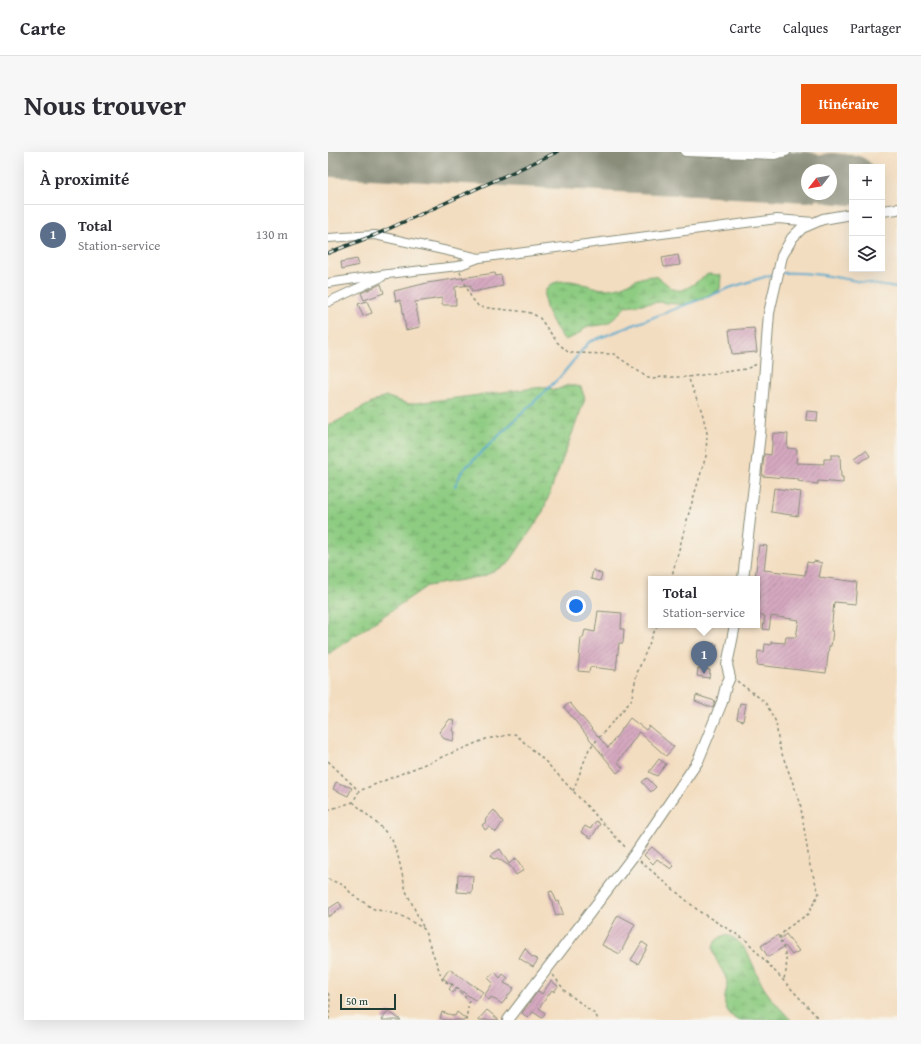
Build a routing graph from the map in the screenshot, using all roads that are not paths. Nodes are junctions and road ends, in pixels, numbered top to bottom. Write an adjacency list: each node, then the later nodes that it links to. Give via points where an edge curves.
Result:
1 (685, 152): 2 (street, via 775,155)
2 (786, 152)
3 (897, 209): 4 (main road)
4 (885, 211)
5 (849, 215): 6 (main road)
6 (814, 222): 8 (street, via 777,220); 12 (main road, via 802,228 792,238 782,256 770,313 760,434)
7 (328, 238): 8 (street, via 375,235)
8 (480, 258): 9 (street, via 458,266)
9 (388, 274): 10 (street); 11 (street)
10 (328, 283)
11 (328, 302)
12 (743, 576)
13 (734, 628): 14 (main road, via 727,665 730,676 698,761 634,855)
14 (508, 1020)

